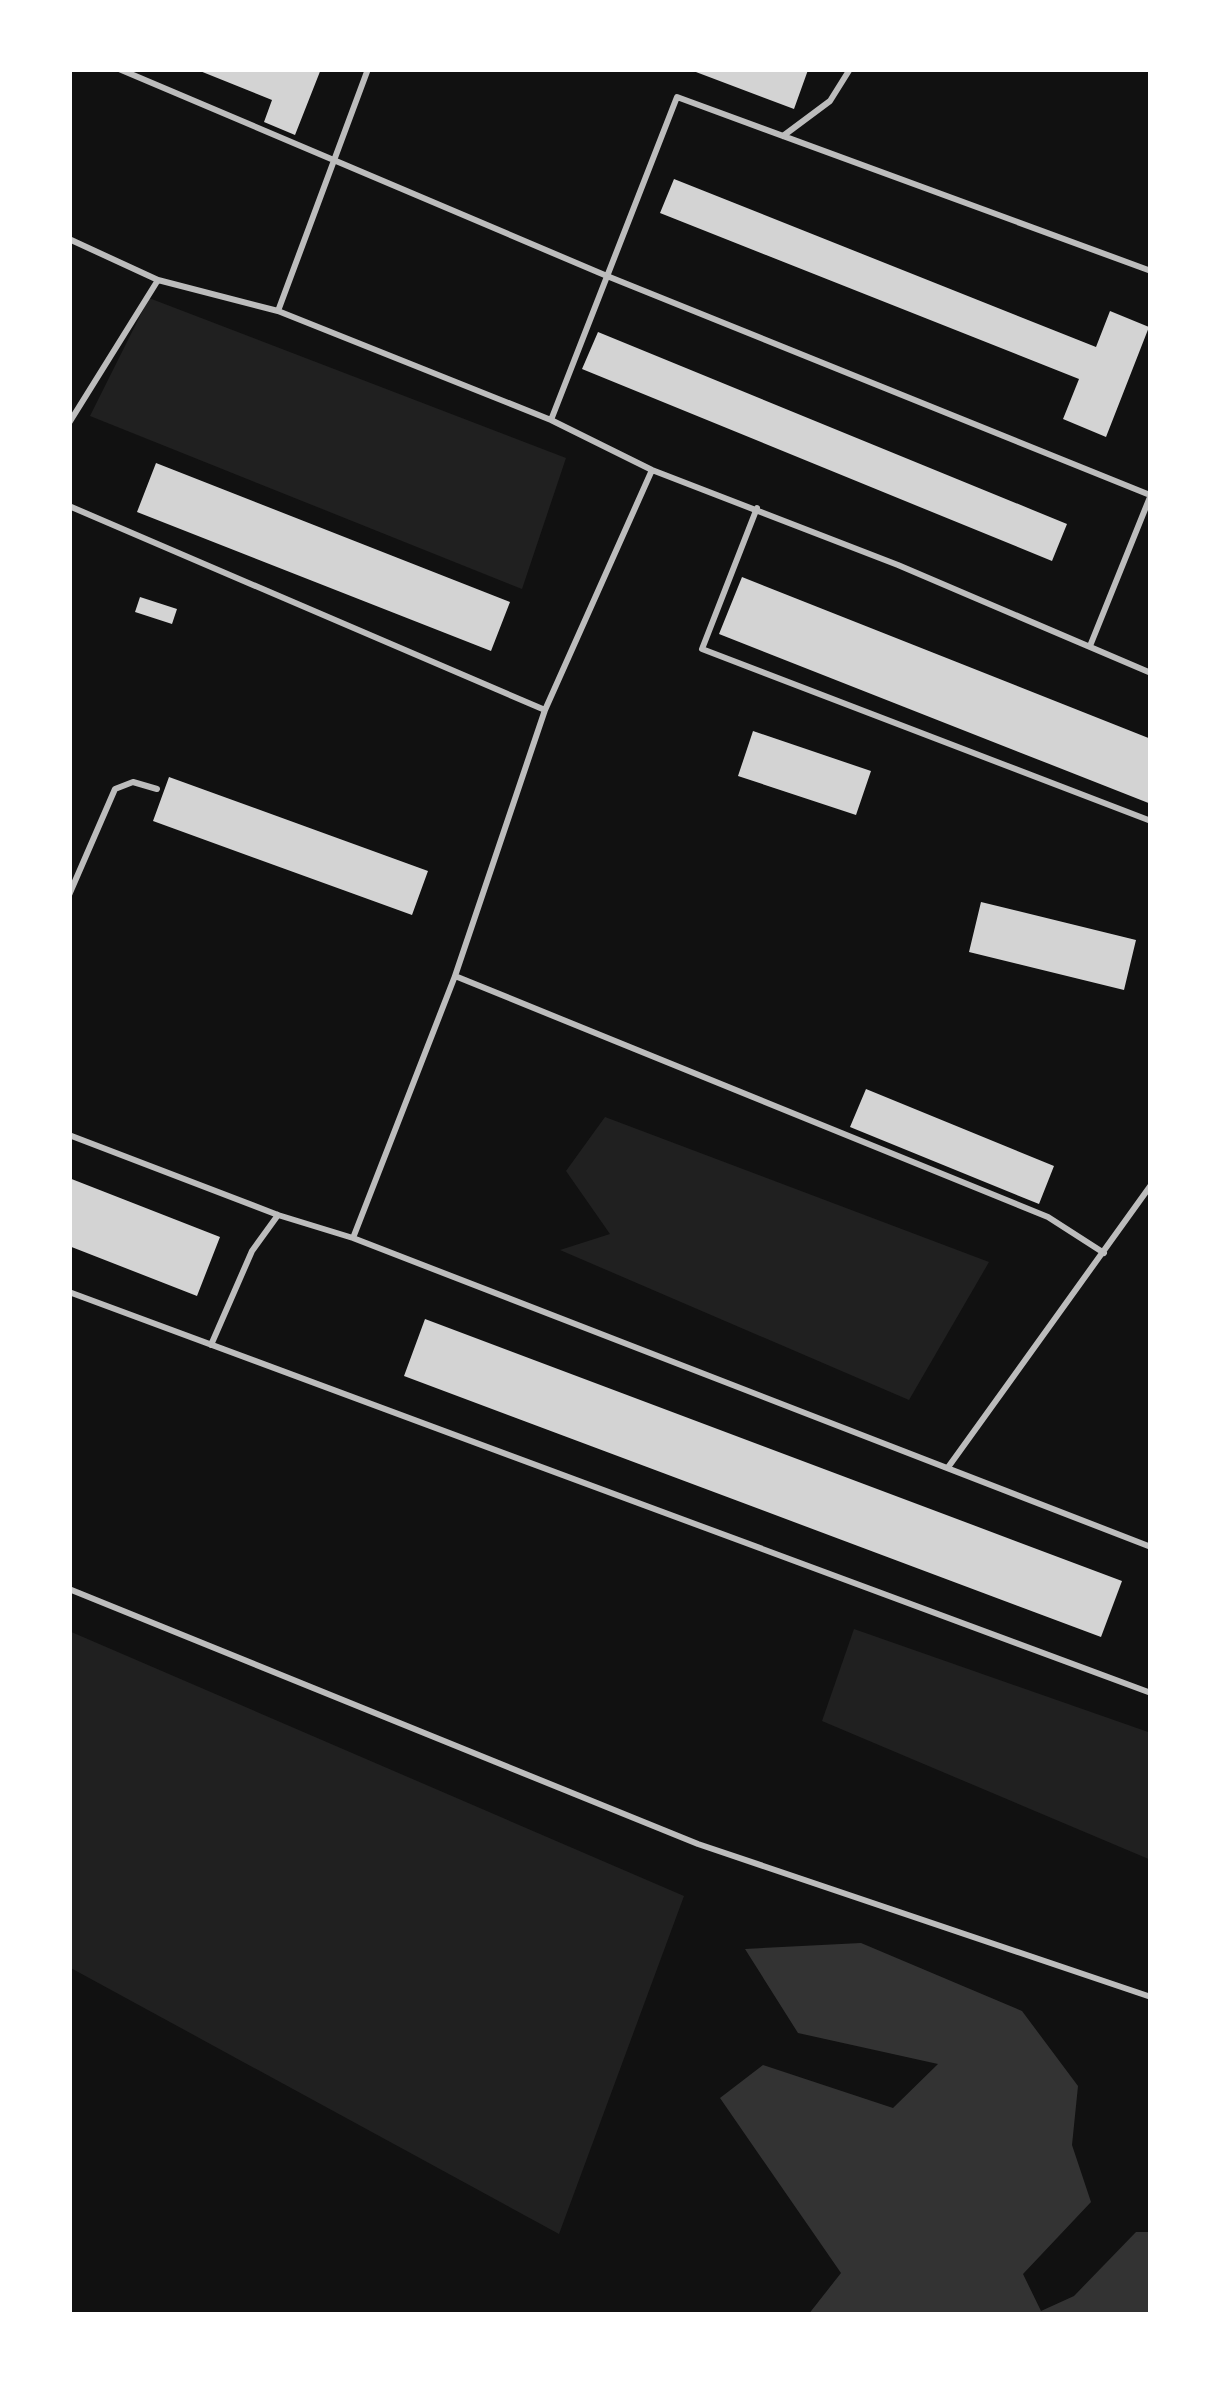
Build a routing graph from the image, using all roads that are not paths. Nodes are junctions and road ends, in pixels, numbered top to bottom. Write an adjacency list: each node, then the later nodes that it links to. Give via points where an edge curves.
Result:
1 (119, 69): 5 (lane)
2 (368, 69): 5 (lane)
3 (850, 69): 4 (lane, via 830,101)
4 (783, 136): 7 (lane); 8 (lane, via 677,98)
5 (333, 159): 8 (lane); 10 (lane)
6 (69, 239): 9 (lane)
7 (1151, 271)
8 (607, 276): 11 (lane); 14 (lane)
9 (158, 280): 10 (lane); 12 (lane)
10 (278, 311): 11 (lane)
11 (551, 420): 13 (lane)
12 (69, 423)
13 (652, 470): 16 (lane); 19 (lane)
14 (1151, 494): 17 (lane)
15 (69, 506): 19 (lane)
16 (757, 508): 17 (lane); 21 (lane, via 702,649)
17 (1089, 647): 18 (lane)
18 (1151, 673)
19 (545, 710): 23 (lane)
20 (158, 789): 22 (lane, via 133,782 115,789)
21 (1151, 821)
22 (69, 895)
23 (455, 976): 29 (lane); 30 (lane, via 1048,1217)
24 (69, 1135): 28 (lane)
25 (1151, 1185): 26 (lane)
26 (1142, 1201): 27 (lane); 30 (lane)
27 (1151, 1204)
28 (278, 1215): 29 (lane); 32 (lane, via 252,1251)
29 (353, 1238): 33 (lane)
30 (1104, 1253): 33 (lane)
31 (69, 1292): 32 (lane)
32 (211, 1346): 37 (lane)
33 (949, 1466): 34 (lane)
34 (1151, 1547)
35 (69, 1589): 38 (lane, via 698,1844)
36 (1151, 1681): 37 (lane)
37 (1148, 1692)
38 (1151, 1997)

